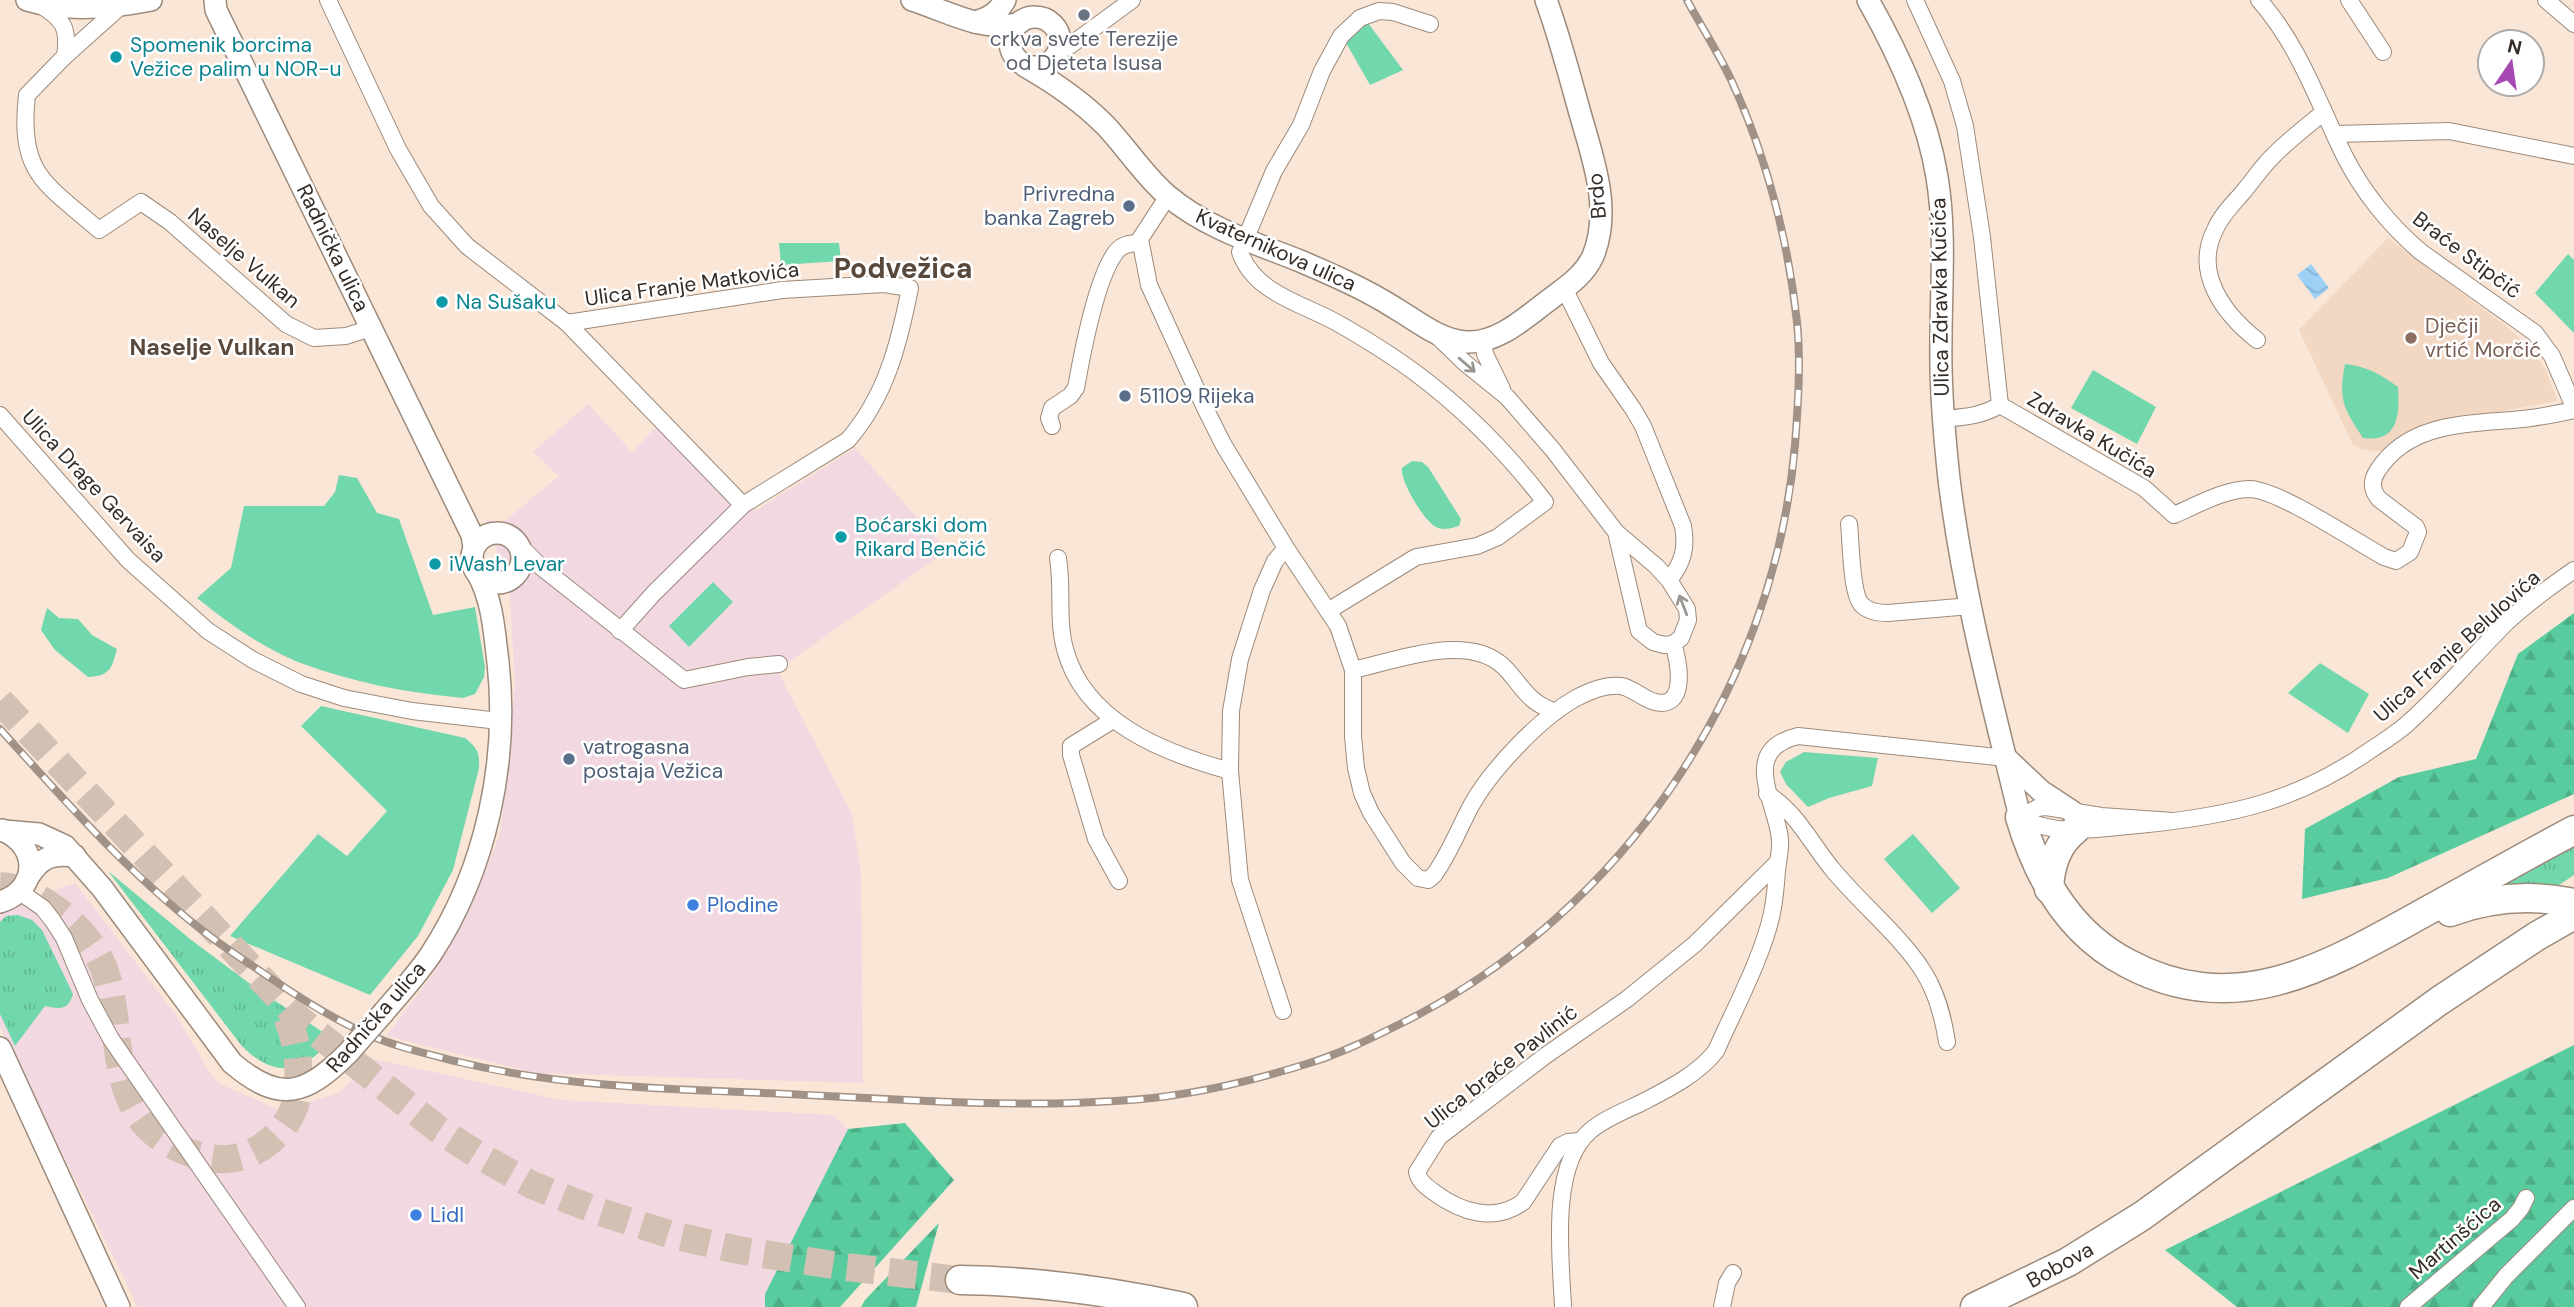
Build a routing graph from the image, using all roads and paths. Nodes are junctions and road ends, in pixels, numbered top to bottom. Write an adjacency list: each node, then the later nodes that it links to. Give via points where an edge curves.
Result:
1 (151, 0): 15 (main road)
2 (215, 0): 34 (main road, Radnička ulica)
3 (328, 0): 33 (street, Ulica Franje Matkovića, via 398,149 431,206 467,246)
4 (912, 0): 17 (main road, Kvaternikova ulica)
5 (1005, 0): 18 (main road, via 990,17)
6 (1132, 0): 21 (street)
7 (1546, 0): 32 (main road, Brdo, via 1563,47 1601,196 1592,257 1581,275)
8 (1868, 0): 42 (main road, Ulica Zdravka Kučića, via 1910,84 1937,176 1943,224)
9 (1915, 0): 39 (street, Zdravka Kučića, via 1952,81 1965,126)
10 (2259, 0): 26 (street, Braće Stipčić, via 2277,19)
11 (2349, 0): 23 (street)
12 (2546, 0): 20 (street)
13 (33, 2): 14 (main road); 22 (street, via 60,20)
14 (61, 6): 15 (main road); 22 (street, via 75,26)
15 (121, 6): 22 (street)
16 (1023, 14): 18 (main road, Kvaternikova ulica, via 997,26); 21 (main road, Kvaternikova ulica, via 1041,17 1055,26); 24 (main road, via 1009,39)
17 (954, 17): 18 (main road, Kvaternikova ulica); 24 (main road, Kvaternikova ulica)
18 (975, 22)
19 (1430, 24): 30 (street, via 1379,11 1360,18 1341,36)
20 (2574, 24)
21 (1063, 51): 24 (main road, via 1047,65 1032,68); 25 (main road, Kvaternikova ulica, via 1062,75)
22 (69, 52): 34 (street, Naselje Vulkan, via 27,95 28,155 36,173 99,230 141,202 286,324 314,338)
23 (2383, 52)
24 (1019, 61): 25 (main road, Kvaternikova ulica)
25 (1074, 96): 29 (main road, Kvaternikova ulica)
26 (2324, 112): 27 (street, Braće Stipčić); 37 (street, via 2273,155 2214,230 2209,248 2211,287 2238,325)
27 (2336, 134): 28 (street, via 2449,131); 40 (street, Braće Stipčić, via 2369,194 2403,237 2535,333 2552,356)
28 (2574, 156)
29 (1168, 196): 30 (main road, Kvaternikova ulica); 31 (street)
30 (1244, 240): 35 (main road, Kvaternikova ulica, via 1355,285); 60 (street, via 1243,260 1264,284 1288,301 1340,324 1421,377 1481,430 1545,502 1498,537 1478,546 1416,557)
31 (1140, 243): 43 (street, via 1117,250 1106,269 1076,388 1052,408); 51 (street, via 1149,285 1196,391)
32 (1564, 288): 36 (main road, Brdo, via 1517,324); 56 (street, via 1601,363 1643,426 1683,526 1684,553)
33 (567, 323): 46 (street, Ulica Franje Matkovića); 46 (street, Ulica Franje Matkovića, via 782,290 884,284 910,288 891,368 861,425 848,440)
34 (372, 328): 45 (main road, Radnička ulica)
35 (1430, 330): 36 (main road, Kvaternikova ulica, via 1452,340); 38 (street, Kvaternikova ulica, one-way to 38)
36 (1483, 340): 38 (street, Kvaternikova ulica, via 1488,363)
37 (2257, 340)
38 (1507, 397): 48 (street, Kvaternikova ulica)
39 (2000, 405): 42 (street, Zdravka Kučića, via 1975,416); 44 (street, Zdravka Kučića, via 2144,488 2174,515 2232,491 2258,490 2396,561 2410,552 2418,532 2374,494)
40 (2574, 409): 44 (street, Braće Stipčić, via 2432,430 2407,441)
41 (0, 415): 67 (street, Ulica Drage Gervaisa, via 128,560 208,631 253,660 301,684 344,698)
42 (1943, 419): 58 (main road, Ulica Zdravka Kučića)
43 (1052, 426)
44 (2373, 477)
45 (452, 496): 49 (main road, Radnička ulica, via 471,522); 50 (main road, Radnička ulica)
46 (743, 505): 61 (street, Ulica Franje Matkovića)
47 (1849, 524): 58 (street, via 1856,594 1863,607 1888,613)
48 (1616, 532): 56 (street, Kvaternikova ulica); 62 (street, Kvaternikova ulica, via 1639,631 1653,642)
49 (492, 533): 50 (main road); 53 (main road, Radnička ulica, via 508,535)
50 (474, 547): 55 (main road, Radnička ulica, via 472,565)
51 (1286, 548): 60 (street); 69 (street, via 1262,590 1240,659 1231,711)
52 (1058, 558): 66 (street, via 1065,650 1085,693)
53 (531, 567): 57 (main road, Radnička ulica); 61 (street)
54 (2574, 570): 72 (street, Ulica Franje Belulovića, via 2509,621 2405,726 2335,774 2292,794 2222,814 2173,821)
55 (478, 574): 57 (main road, via 489,582); 59 (main road, Radnička ulica)
56 (1669, 580): 62 (street, Kvaternikova ulica, one-way to 56, via 1681,638 1688,620 1687,609)
57 (503, 582): 59 (main road, Radnička ulica, via 496,587)
58 (1971, 606): 68 (main road, Ulica Zdravka Kučića)
59 (492, 609): 67 (main road, Radnička ulica)
60 (1328, 611): 64 (street)
61 (620, 631): 63 (street, via 684,680)
62 (1673, 644): 65 (street, via 1680,663 1680,682 1673,697 1655,702 1624,687 1609,686 1595,688)
63 (779, 664)
64 (1353, 670): 65 (street, via 1422,653 1468,651 1503,665 1536,702); 65 (street, via 1353,736 1362,793 1403,863 1418,878 1428,880 1442,865 1485,783)
65 (1555, 712)
66 (1112, 720): 69 (street, via 1196,762); 77 (street, via 1071,746 1071,755 1096,839)
67 (499, 721): 75 (main road, Radnička ulica, bridge, via 492,797 473,869 455,911 431,954 384,1012 320,1079 304,1086 267,1087 252,1080 225,1054)
68 (2006, 758): 70 (street, Ulica braće Pavlinić, via 1798,736 1772,748 1765,772); 71 (main road, Ulica Zdravka Kučića); 72 (main road)
69 (1230, 771): 83 (street, via 1240,880)
70 (1767, 794): 76 (street, Ulica braće Pavlinić, via 1780,839); 84 (street, via 1780,802 1833,870 1923,970 1940,1005)
71 (2020, 817): 72 (street, Ulica Franje Belulovića, via 2053,830); 78 (highway)
72 (2074, 821): 78 (highway, via 2052,866)
73 (2, 830): 75 (main road, Radnička ulica, via 49,838); 79 (main road, Radnička ulica, via 14,836 28,854 30,865)
74 (2574, 830): 82 (highway)
75 (75, 856): 79 (main road, via 43,859)
76 (1778, 862): 86 (street, Ulica braće Pavlinić, via 1765,937 1716,1051 1690,1075 1604,1122); 86 (street, Ulica braće Pavlinić, via 1695,944 1439,1137 1416,1172 1448,1203 1466,1211 1497,1213 1523,1202 1560,1146)
77 (1119, 881)
78 (2049, 889): 82 (highway, via 2105,951 2138,970 2195,987 2224,989 2278,982)
79 (12, 895): 92 (street, via 43,908 53,921 111,1039)
80 (2574, 903): 82 (highway, via 2497,899 2465,906)
81 (2574, 915): 96 (highway, Bobova, via 2423,1013 2142,1216 2068,1262)
82 (2375, 940)
83 (1283, 1011)
84 (1947, 1042)
85 (0, 1048): 91 (main road)
86 (1580, 1141): 94 (street, via 1562,1194)
87 (2526, 1198): 97 (street, Martinšćica, via 2512,1219)
88 (2574, 1208): 98 (street)
89 (1733, 1273): 95 (street)
90 (960, 1280): 93 (highway, via 1086,1289)
91 (119, 1307)
92 (297, 1307)
93 (1183, 1307)
94 (1563, 1307)
95 (1722, 1307)
96 (1975, 1307)
97 (2408, 1307)
98 (2481, 1307)

